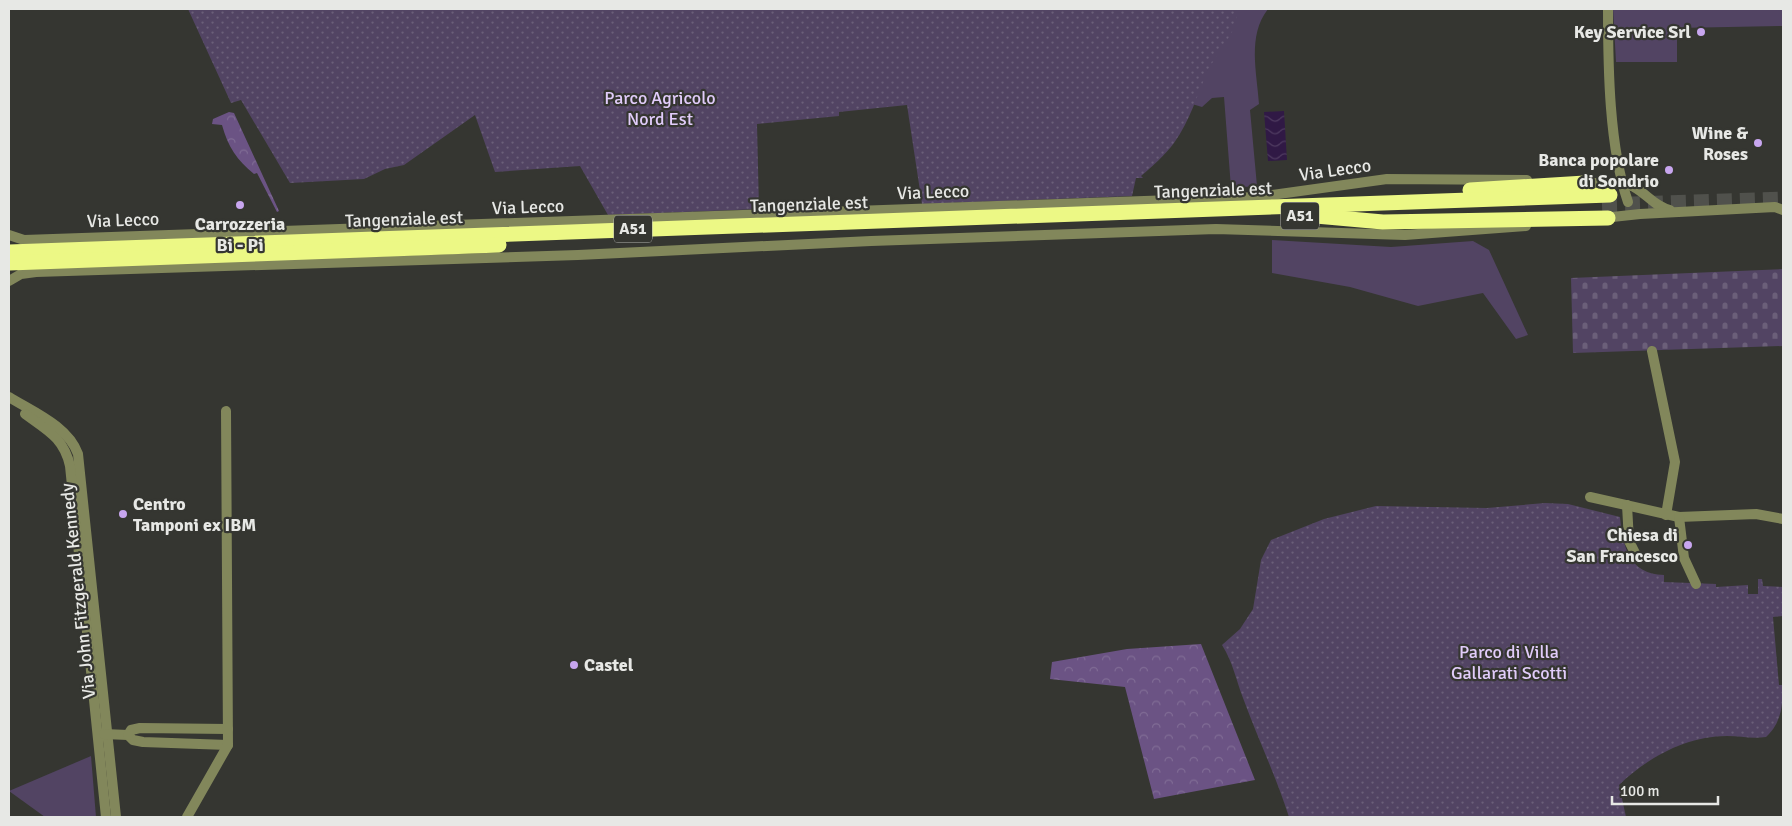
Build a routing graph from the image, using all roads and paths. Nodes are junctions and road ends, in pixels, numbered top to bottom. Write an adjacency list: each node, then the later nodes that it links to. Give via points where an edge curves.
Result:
1 (1608, 9): 2 (street, via 1610,80)
2 (1618, 161): 3 (street, via 1612,176); 4 (street); 5 (street)
3 (1590, 183): 4 (street, Via Lecco); 10 (highway, via 1370,195); 13 (street, Via Lecco, via 1387,179 1258,197 24,240)
4 (1622, 184): 5 (street, Via Lecco); 7 (street)
5 (1634, 188): 6 (street, Via Lecco)
6 (1645, 197): 7 (street, via 1634,194); 11 (street, Via Lecco, via 1662,208); 12 (street, via 1648,204)
7 (1628, 202): 12 (street)
8 (1607, 206): 10 (highway, Tangenziale est / A51); 10 (highway, via 1383,222); 12 (street, Via Lecco); 16 (street, Via Lecco, via 1405,235 1216,229 528,257 36,272 21,274)
9 (1780, 207): 11 (street, Via Lecco)
10 (1314, 211): 14 (highway, Tangenziale est / A51); 15 (highway, Tangenziale est / A51)
11 (1680, 212): 12 (street, Via Lecco)
12 (1640, 214)
13 (9, 235)
14 (9, 252)
15 (9, 263)
16 (9, 281)
17 (1652, 351): 23 (street, via 1674,462)
18 (9, 397): 30 (street, Via John Fitzgerald Kennedy, via 62,431 78,454)
19 (9, 405): 29 (street, Via John Fitzgerald Kennedy, via 57,438 66,449)
20 (226, 411): 28 (street)
21 (1590, 496): 22 (street)
22 (1627, 506): 23 (street); 26 (street, via 1629,541)
23 (1666, 515): 24 (street)
24 (1679, 517): 25 (street, via 1756,514); 27 (street, via 1684,558)
25 (1783, 519)
26 (1635, 553)
27 (1696, 584)
28 (228, 729): 31 (street, via 140,728 131,730); 32 (street)
29 (98, 734): 30 (street); 33 (street, Via John Fitzgerald Kennedy)
30 (109, 734): 31 (street); 34 (street, Via John Fitzgerald Kennedy)
31 (128, 735): 32 (street, via 143,742)
32 (228, 745): 35 (street)
33 (106, 817)
34 (116, 817)
35 (186, 817)

